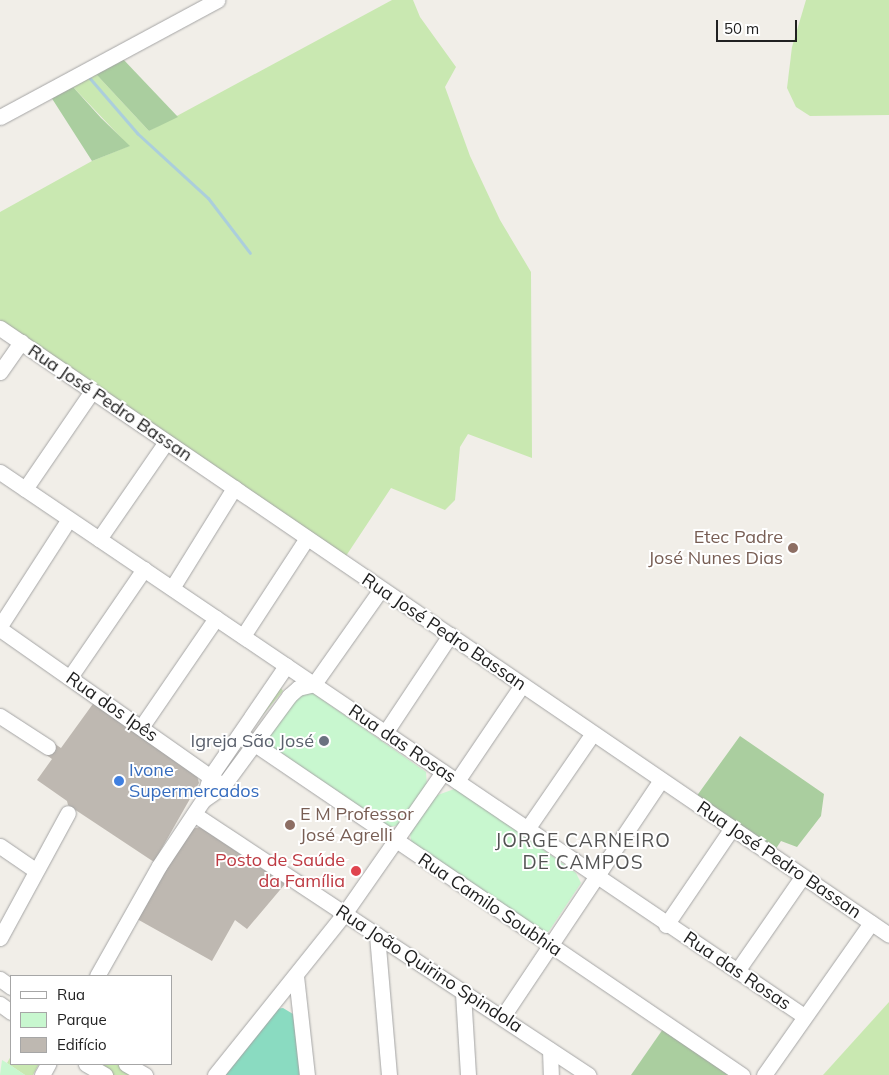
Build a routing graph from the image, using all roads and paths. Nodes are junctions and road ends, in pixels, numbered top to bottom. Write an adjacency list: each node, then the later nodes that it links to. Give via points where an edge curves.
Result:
1 (217, 0): 2 (street)
2 (0, 117)
3 (0, 328): 4 (street, Rua José Pedro Bassan)
4 (21, 342): 5 (street); 6 (street, Rua José Pedro Bassan)
5 (0, 372)
6 (92, 391): 7 (street, Rua José Pedro Bassan); 10 (street)
7 (166, 442): 9 (street, Rua José Pedro Bassan); 13 (street)
8 (0, 472): 10 (street, Rua das Rosas)
9 (234, 488): 12 (street, Rua José Pedro Bassan); 15 (street)
10 (25, 489): 11 (street, Rua das Rosas)
11 (69, 519): 13 (street, Rua das Rosas); 18 (street)
12 (307, 538): 16 (street, Rua José Pedro Bassan); 20 (street)
13 (99, 539): 14 (street, Rua das Rosas)
14 (144, 569): 15 (street, Rua das Rosas); 22 (street)
15 (172, 588): 17 (street, Rua das Rosas)
16 (381, 589): 19 (street, Rua José Pedro Bassan); 23 (street)
17 (216, 618): 20 (street, Rua das Rosas); 26 (street)
18 (0, 628): 22 (street, Rua dos Ipês)
19 (450, 635): 24 (street, Rua José Pedro Bassan); 27 (street)
20 (243, 636): 21 (street, Rua das Rosas)
21 (286, 666): 23 (street, Rua das Rosas); 29 (street)
22 (70, 677): 26 (street, Rua dos Ipês)
23 (314, 684): 27 (street, Rua das Rosas); 30 (street, via 298,688 289,696)
24 (522, 685): 28 (street, Rua José Pedro Bassan); 35 (street)
25 (0, 716): 31 (street)
26 (142, 726): 33 (street, Rua dos Ipês)
27 (386, 733): 32 (street, Rua das Rosas)
28 (593, 733): 34 (street, Rua José Pedro Bassan); 41 (street)
29 (240, 734): 30 (street, Rua Camilo Soubhia); 33 (street)
30 (255, 744): 36 (street); 42 (street, Rua Camilo Soubhia)
31 (48, 747)
32 (443, 772): 35 (street, Rua das Rosas); 42 (street)
33 (210, 777): 36 (street, Rua dos Ipês); 37 (street)
34 (661, 780): 40 (street, Rua José Pedro Bassan); 45 (street)
35 (458, 782): 41 (street, Rua das Rosas)
36 (223, 786): 37 (street)
37 (203, 800): 39 (street)
38 (68, 813): 44 (street)
39 (194, 814): 47 (street, Rua João Quirino Spindola); 55 (street, via 159,866)
40 (732, 828): 46 (street, Rua José Pedro Bassan); 49 (street)
41 (527, 829): 45 (street, Rua das Rosas)
42 (397, 841): 47 (street); 53 (street, Rua Camilo Soubhia)
43 (0, 846): 44 (street)
44 (35, 870): 52 (street)
45 (597, 876): 49 (street, Rua das Rosas); 53 (street)
46 (802, 877): 48 (street, Rua José Pedro Bassan); 54 (street)
47 (344, 914): 50 (street, Rua João Quirino Spindola); 56 (street)
48 (871, 923): 51 (street, Rua José Pedro Bassan); 59 (street)
49 (666, 925): 54 (street, Rua das Rosas)
50 (377, 935): 57 (street, Rua João Quirino Spindola); 67 (street)
51 (889, 935)
52 (0, 938)
53 (548, 946): 58 (street); 71 (street, Rua Camilo Soubhia)
54 (737, 971): 59 (street, Rua das Rosas)
55 (99, 975)
56 (296, 976): 65 (street); 66 (street)
57 (463, 993): 58 (street, Rua João Quirino Spindola); 68 (street)
58 (503, 1016): 60 (street, Rua João Quirino Spindola)
59 (804, 1016): 72 (street)
60 (550, 1050): 69 (street); 70 (street, Rua João Quirino Spindola)
61 (88, 1065): 63 (street)
62 (128, 1065): 64 (street)
63 (105, 1075)
64 (145, 1075)
65 (215, 1075)
66 (307, 1075)
67 (390, 1075)
68 (468, 1075)
69 (552, 1075)
70 (588, 1075)
71 (742, 1075)
72 (764, 1075)

